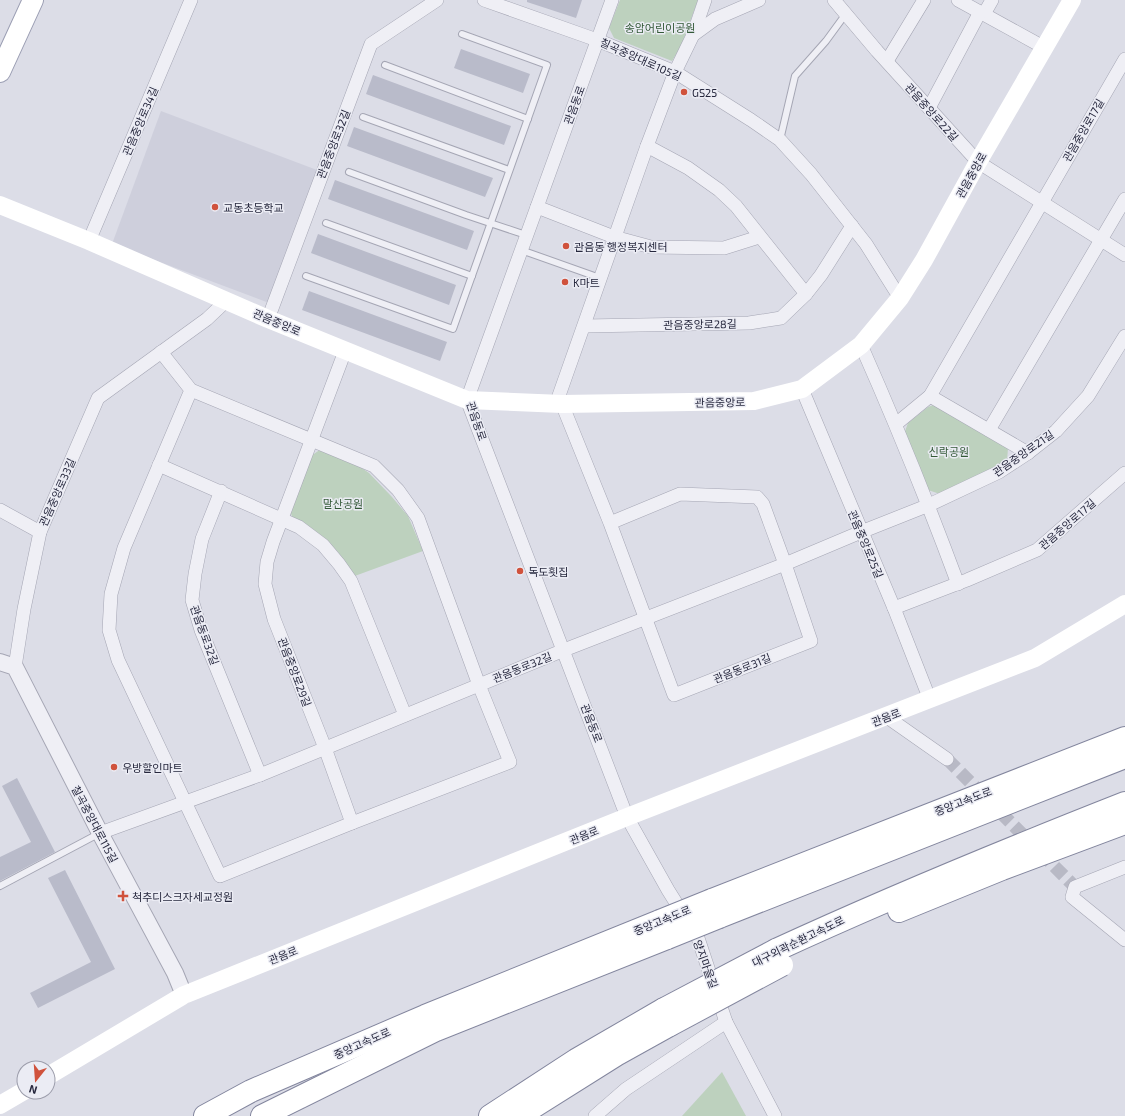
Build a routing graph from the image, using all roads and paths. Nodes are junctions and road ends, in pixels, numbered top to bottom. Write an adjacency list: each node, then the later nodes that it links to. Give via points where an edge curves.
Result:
1 (33, 0): 22 (main road)
2 (191, 0): 43 (street, 관음중앙로34길)
3 (437, 0): 52 (street, 관음중앙로32길, via 371,44)
4 (484, 0): 17 (street, 칠곡중앙대로105길)
5 (612, 0): 17 (street, 관음동로)
6 (705, 0): 16 (street)
7 (758, 0): 16 (street, via 715,19)
8 (834, 0): 14 (street, 관음중앙로22길)
9 (924, 0): 20 (street)
10 (958, 0): 13 (street)
11 (992, 0): 13 (street)
12 (1072, 0): 18 (main road, 관음중앙로)
13 (982, 13): 18 (street); 24 (street)
14 (845, 15): 20 (street, 관음중앙로22길); 27 (lane, via 795,76)
15 (462, 34): 26 (lane, via 547,65)
16 (693, 35): 23 (street)
17 (597, 40): 23 (street, 칠곡중앙대로105길); 35 (street, 관음동로)
18 (1045, 48): 29 (main road, 관음중앙로)
19 (1125, 59): 33 (street, 관음중앙로17길)
20 (886, 61): 24 (street, 관음중앙로22길)
21 (385, 66): 26 (lane)
22 (0, 72)
23 (675, 72): 27 (street, 칠곡중앙대로105길); 28 (street)
24 (929, 108): 29 (street, 관음중앙로22길)
25 (363, 117): 30 (lane)
26 (528, 119): 30 (lane)
27 (780, 140): 38 (street, 칠곡중앙대로105길, via 812,174)
28 (647, 146): 40 (street); 41 (street, via 688,168 719,190 736,206)
29 (978, 162): 33 (street); 50 (main road, 관음중앙로)
30 (509, 170): 37 (lane)
31 (349, 172): 37 (lane)
32 (1125, 199): 42 (street)
33 (1042, 202): 42 (street); 60 (street)
34 (0, 204): 43 (main road, 관음중앙로)
35 (537, 207): 39 (street, 관음동로); 40 (street)
36 (326, 223): 47 (lane)
37 (491, 223): 39 (lane); 47 (lane)
38 (852, 226): 49 (street, 관음중앙로28길); 50 (street, 칠곡중앙대로105길)
39 (526, 235): 44 (street, 관음동로)
40 (614, 237): 41 (street, via 651,247 724,248); 48 (street)
41 (759, 237): 49 (street)
42 (1102, 240): 45 (street); 64 (street)
43 (89, 241): 51 (main road, 관음중앙로)
44 (521, 250): 48 (lane); 61 (street, 관음동로)
45 (1125, 255)
46 (306, 276): 47 (lane, via 453,329)
47 (472, 276)
48 (600, 278): 53 (street)
49 (806, 294): 53 (street, 관음중앙로28길, via 781,318 749,323)
50 (900, 298): 55 (main road, 관음중앙로)
51 (226, 301): 52 (main road, 관음중앙로); 57 (street, 관음중앙로33길, via 207,319)
52 (268, 319): 56 (main road, 관음중앙로)
53 (585, 326): 62 (street)
54 (1125, 336): 66 (street, 관음중앙로21길, via 1088,396 1056,431)
55 (861, 345): 58 (main road, 관음중앙로); 63 (street)
56 (345, 350): 61 (main road, 관음중앙로); 65 (street, 관음중앙로29길)
57 (161, 352): 59 (street); 74 (street, 관음중앙로33길, via 98,398)
58 (802, 389): 62 (main road, 관음중앙로, via 754,401); 75 (street, 관음중앙로25길)
59 (191, 390): 65 (street); 67 (street)
60 (930, 396): 63 (street); 64 (street)
61 (467, 400): 62 (main road, 관음중앙로); 81 (street, 관음동로)
62 (559, 404): 73 (street)
63 (896, 424): 70 (street)
64 (989, 430): 66 (street)
65 (312, 439): 72 (street, 관음중앙로29길); 83 (street, 관음동로32길, via 374,466 398,490 418,518)
66 (1028, 453): 70 (street, 관음중앙로21길, via 999,472)
67 (159, 466): 69 (street); 92 (street, via 124,548 111,594 109,630 117,657)
68 (1125, 473): 77 (street, 관음중앙로17길, via 1037,550)
69 (221, 491): 72 (street); 91 (street, 관음동로32길, via 202,539 192,600 201,630)
70 (929, 505): 75 (street, 관음중앙로21길); 77 (street)
71 (0, 510): 74 (street)
72 (281, 519): 85 (street, via 300,527 323,545 350,581); 88 (street, 관음중앙로29길, via 266,562 265,584 274,619)
73 (610, 523): 76 (street, 관음동로31길, via 680,494 757,498 763,504); 80 (street)
74 (40, 532): 82 (street, 관음중앙로33길, via 24,609)
75 (861, 532): 76 (street); 79 (street, 관음중앙로25길)
76 (785, 564): 80 (street); 80 (street, 관음동로31길, via 811,641 674,695)
77 (958, 584): 79 (street, 관음중앙로17길)
78 (1125, 604): 84 (main road, 관음로, via 1035,658)
79 (894, 608): 84 (street, 관음중앙로25길)
80 (646, 619): 81 (street)
81 (564, 650): 83 (street, 관음동로32길); 94 (street, 관음동로)
82 (7, 664): 97 (street, 칠곡중앙대로115길)
83 (479, 685): 85 (street, 관음동로32길); 95 (street, 관음동로32길, via 510,762)
84 (930, 700): 86 (main road, 관음로)
85 (405, 715): 88 (street, 관음동로32길)
86 (887, 717): 90 (street); 94 (main road, 관음로)
87 (1125, 738): 100 (highway, 중앙고속도로)
88 (325, 748): 91 (street, 관음동로32길); 95 (street, 관음중앙로29길)
89 (1125, 757): 100 (highway, 중앙고속도로)
90 (947, 759)
91 (260, 774): 92 (street, 관음동로32길)
92 (184, 802): 95 (street, via 220,876); 97 (street, 관음동로32길)
93 (1125, 803): 103 (highway, 대구외곽순환고속도로, via 843,919)
94 (627, 817): 104 (main road, 관음로); 106 (street, 양지마을길, via 698,938)
95 (352, 822)
96 (1125, 824): 103 (highway, 대구외곽순환고속도로, via 1002,869 830,941)
97 (100, 833): 99 (lane); 104 (street, 칠곡중앙대로115길, via 175,973)
98 (1125, 867): 102 (street, via 1075,887 1072,897)
99 (0, 886)
100 (715, 909): 101 (highway, 중앙고속도로, bridge)
101 (663, 930): 110 (highway, 중앙고속도로, via 425,1016 251,1091); 111 (highway, 중앙고속도로, via 436,1030)
102 (1125, 940)
103 (779, 957): 105 (highway, 대구외곽순환고속도로, bridge)
104 (184, 995): 107 (main road, 관음로)
105 (667, 1017): 112 (highway, 대구외곽순환고속도로, via 576,1060); 113 (highway, 대구외곽순환고속도로, via 616,1056)
106 (726, 1022): 114 (street, via 626,1089); 115 (street, 양지마을길)
107 (56, 1071)
108 (16, 1096): 109 (main road)
109 (0, 1105)
110 (205, 1116)
111 (262, 1116)
112 (490, 1116)
113 (519, 1116)
114 (596, 1116)
115 (775, 1116)

